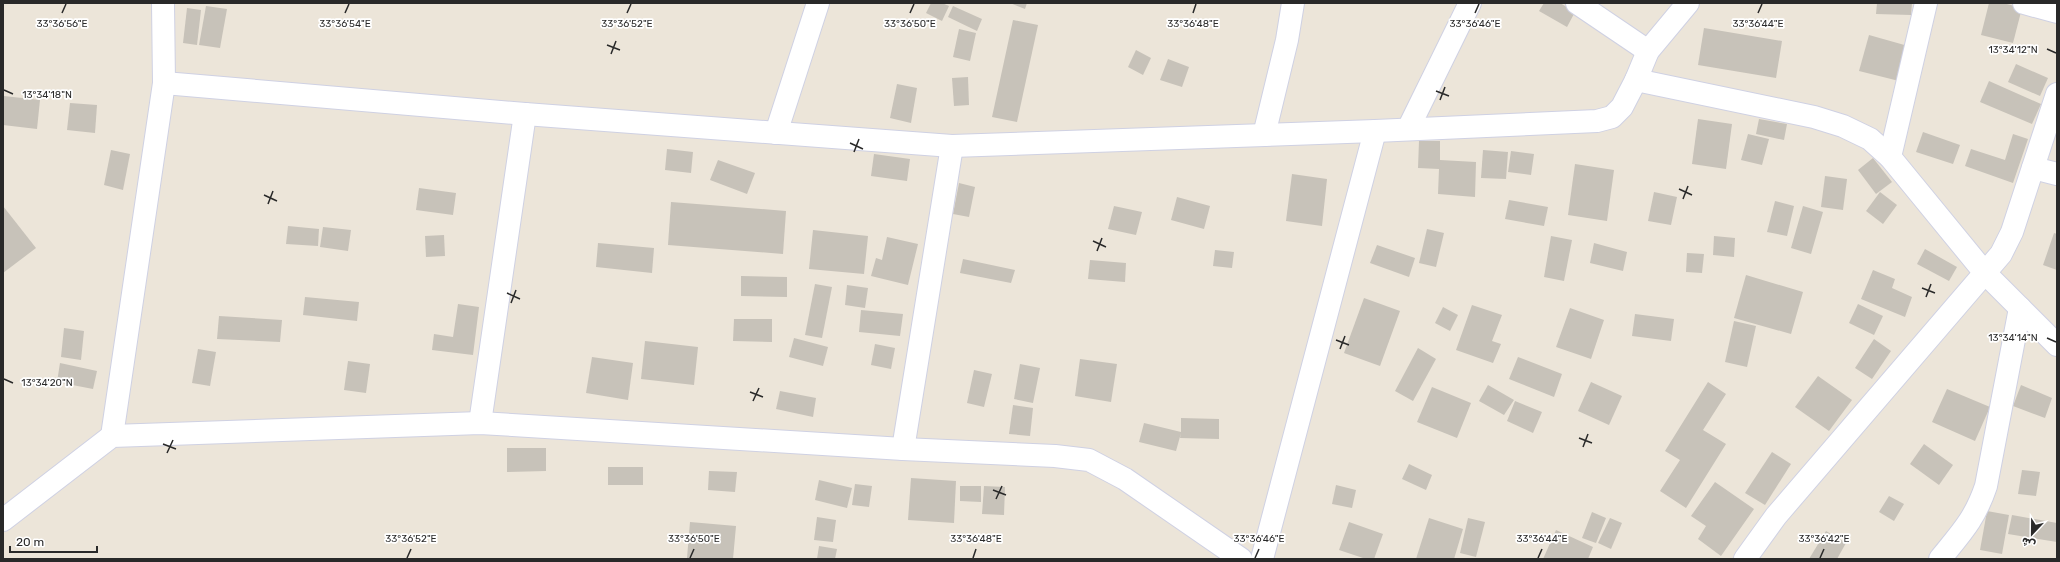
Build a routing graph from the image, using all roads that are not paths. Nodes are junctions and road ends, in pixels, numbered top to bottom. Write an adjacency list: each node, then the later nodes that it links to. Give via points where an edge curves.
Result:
1 (163, 3): 12 (street)
2 (818, 3): 17 (street)
3 (1293, 3): 18 (street, via 1287,40)
4 (1470, 3): 15 (street)
5 (1577, 3): 10 (street)
6 (1688, 3): 10 (street)
7 (1926, 3): 20 (street)
8 (2024, 3): 9 (street)
9 (2057, 12)
10 (1648, 51): 11 (street)
11 (1636, 80): 15 (street, via 1622,107 1612,117 1597,121); 20 (street, via 1821,119 1870,139)
12 (164, 83): 14 (street); 27 (street)
13 (2057, 94): 21 (street)
14 (525, 114): 17 (street); 26 (street)
15 (1408, 129): 16 (street)
16 (1375, 131): 18 (street); 31 (street)
17 (776, 133): 19 (street)
18 (1264, 135): 19 (street)
19 (952, 146): 28 (street)
20 (1890, 157): 23 (street)
21 (2033, 168): 22 (street); 23 (street, via 2007,245)
22 (2057, 174)
23 (1985, 273): 24 (street); 32 (street, via 1776,516)
24 (2020, 308): 25 (street); 33 (street, via 1986,486 1971,520)
25 (2057, 345)
26 (480, 423): 27 (street); 28 (street)
27 (112, 436): 29 (street)
28 (903, 450): 30 (street, via 1054,456 1090,460 1125,479)
29 (3, 520)
30 (1240, 559)
31 (1262, 559)
32 (1744, 559)
33 (1940, 559)

